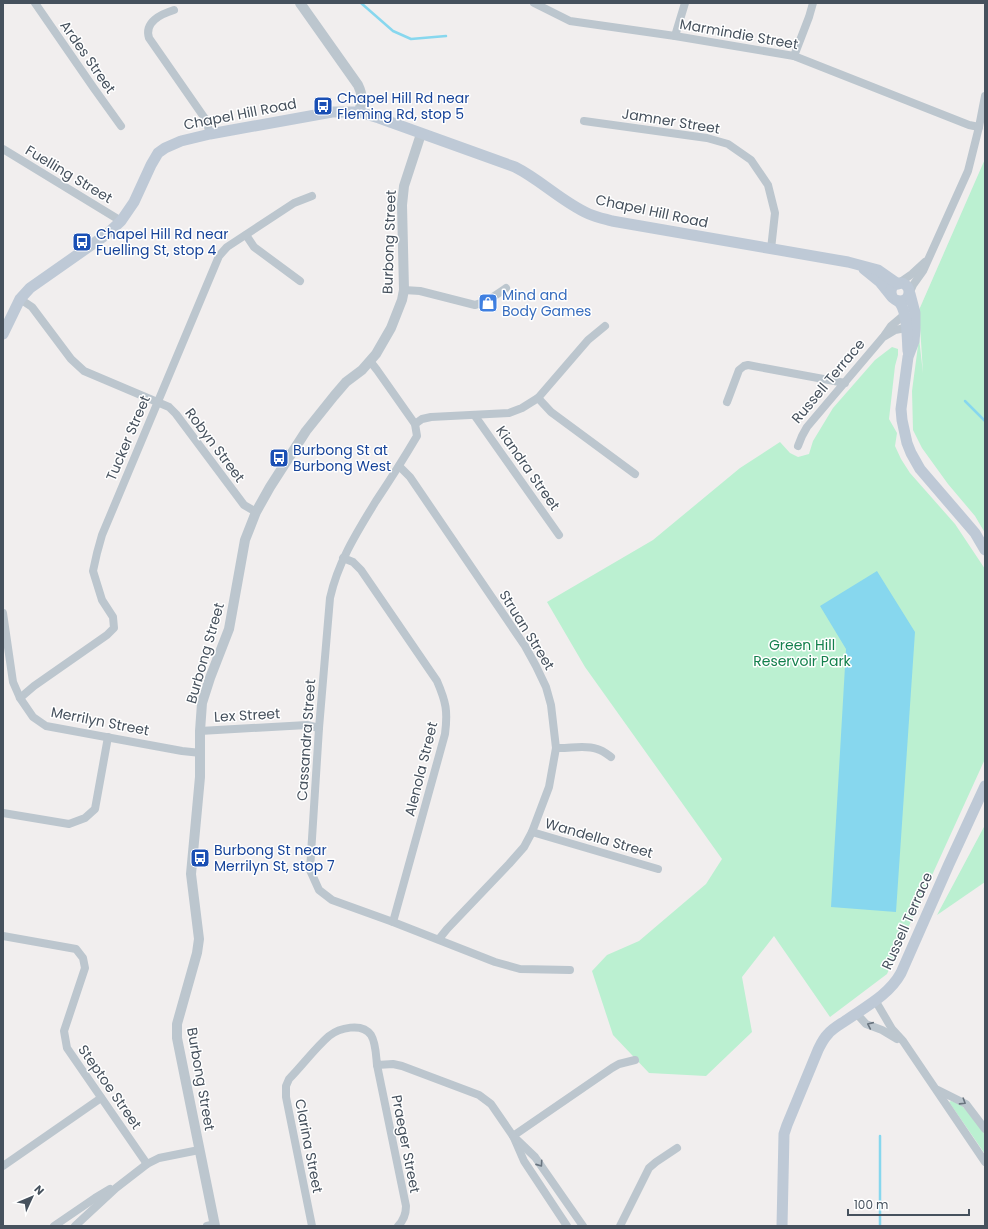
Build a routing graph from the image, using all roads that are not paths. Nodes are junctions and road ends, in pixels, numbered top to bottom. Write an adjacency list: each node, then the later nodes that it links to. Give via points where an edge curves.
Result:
1 (35, 3): 12 (street, Ardes Street)
2 (300, 3): 10 (street, via 358,85 362,94)
3 (534, 3): 7 (street, Marmindie Street, via 570,21)
4 (685, 3): 7 (street)
5 (813, 3): 8 (street)
6 (174, 10): 14 (street, via 154,19 149,26 148,35 206,120)
7 (675, 36): 8 (street, Marmindie Street)
8 (794, 56): 13 (street, Marmindie Street)
9 (985, 96): 13 (street)
10 (359, 112): 14 (main road, Chapel Hill Road, via 332,112); 15 (main road, Chapel Hill Road)
11 (584, 121): 20 (street, Jamner Street, via 707,138 728,144 751,160 768,185 776,213)
12 (121, 126)
13 (979, 127): 21 (street, via 968,171)
14 (210, 134): 18 (main road, Chapel Hill Road, via 181,141 158,153 134,202)
15 (421, 134): 20 (main road, Chapel Hill Road, via 528,173 590,215); 26 (street, Burbong Street, via 404,186)
16 (3, 149): 18 (street, Fuelling Street)
17 (312, 196): 19 (street, Tucker Street, via 294,203)
18 (121, 221): 28 (main road, Chapel Hill Road, via 107,234 30,288)
19 (246, 235): 23 (street, via 254,247); 39 (street, Tucker Street, via 227,247 219,256)
20 (771, 249): 22 (main road, Chapel Hill Road)
21 (927, 260): 24 (street); 27 (street)
22 (858, 265): 24 (main road, Chapel Hill Road, via 878,270); 29 (main road, Chapel Hill Road, via 880,282)
23 (300, 281)
24 (899, 283): 27 (main road, via 908,286); 29 (main road, via 891,290)
25 (506, 288): 26 (street, via 489,300 475,305 420,291)
26 (404, 290): 36 (street, Burbong Street, via 391,328)
27 (910, 293): 29 (main road, via 905,301); 30 (main road)
28 (20, 299): 33 (main road, Chapel Hill Road); 39 (street, Robyn Street, via 32,307 71,360 84,371)
29 (895, 299): 30 (main road)
30 (909, 312): 32 (main road, via 912,323); 34 (street, Russell Terrace, via 890,327); 35 (main road, via 915,319 915,334)
31 (605, 326): 38 (street, via 588,340)
32 (906, 328): 34 (street, Russell Terrace); 35 (main road)
33 (3, 334)
34 (884, 336): 37 (street, Russell Terrace)
35 (908, 357): 48 (main road, via 901,409 911,453 920,469 975,533)
36 (370, 362): 42 (street); 46 (street, Burbong Street, via 346,382 306,431)
37 (845, 383): 40 (street, via 748,365 739,370); 43 (street, Russell Terrace, via 805,431)
38 (538, 398): 41 (street, via 509,413); 45 (street, via 551,412)
39 (158, 402): 46 (street, Robyn Street, via 176,414 244,505); 51 (street, Tucker Street, via 96,553 93,571 102,600 113,617 114,628)
40 (727, 402)
41 (475, 416): 42 (street, via 431,417); 47 (street, Kiandra Street)
42 (415, 424): 44 (street, Cassandra Street, via 417,436)
43 (798, 446)
44 (399, 466): 49 (street, Cassandra Street); 55 (street, Struan Street, via 410,477 525,646 546,687)
45 (635, 474)
46 (256, 512): 53 (street, Burbong Street, via 245,540 229,629 202,703)
47 (559, 535)
48 (985, 550)
49 (343, 558): 52 (street, Cassandra Street, via 330,598); 62 (street, Alenola Street, via 353,562 361,570 437,681 444,698 447,718 445,734)
50 (3, 613): 51 (street, Merrilyn Street, via 13,682)
51 (20, 698): 54 (street, Merrilyn Street, via 33,717 46,726)
52 (319, 728): 53 (street, Lex Street, via 307,725); 62 (street, Cassandra Street, via 310,870 313,880 319,890 332,900)
53 (200, 731): 56 (street, Burbong Street)
54 (108, 737): 56 (street, Merrilyn Street); 59 (street, via 94,809 85,818 69,824)
55 (556, 748): 57 (street, via 588,747 599,749); 60 (street, Struan Street, via 549,787)
56 (201, 753): 76 (street, Burbong Street, via 191,874 199,939 198,953 177,1031)
57 (611, 757)
58 (985, 786): 66 (main road, Russell Terrace, via 896,982)
59 (3, 813)
60 (532, 832): 61 (street, Wandella Street); 64 (street, Struan Street, via 524,847)
61 (658, 869)
62 (393, 922): 64 (street, Cassandra Street)
63 (3, 936): 72 (street, Steptoe Street, via 76,949 83,958 85,968 64,1031 67,1048)
64 (439, 939): 65 (street, Cassandra Street, via 494,962 520,969)
65 (570, 970)
66 (875, 1000): 67 (main road, Russell Terrace); 68 (street, via 892,1029)
67 (856, 1013): 68 (street, one-way to 67, via 892,1035 864,1024); 89 (main road, Russell Terrace, via 832,1029 824,1038 787,1125 784,1134)
68 (909, 1050): 71 (street)
69 (635, 1060): 74 (street, via 612,1068)
70 (377, 1065): 74 (street, via 399,1064 479,1095 491,1104); 84 (street, Clarina Street, via 373,1040 365,1030 339,1030 329,1036 287,1083 285,1094); 85 (street, Praeger Street, via 406,1206 405,1216)
71 (933, 1085): 73 (street, one-way to 73, via 941,1093 966,1104); 77 (street)
72 (101, 1098): 78 (street, Steptoe Street); 79 (street)
73 (985, 1129)
74 (513, 1136): 86 (street, via 522,1157); 87 (street, one-way to 87, via 538,1160)
75 (677, 1148): 88 (street, via 649,1168)
76 (199, 1150): 78 (street, via 161,1157); 81 (street, Burbong Street)
77 (985, 1162)
78 (147, 1164): 80 (street)
79 (3, 1166)
80 (120, 1185): 82 (street, via 95,1198); 83 (street)
81 (212, 1225)
82 (54, 1226)
83 (75, 1226)
84 (312, 1226)
85 (398, 1226)
86 (567, 1226)
87 (583, 1226)
88 (620, 1226)
89 (782, 1226)

